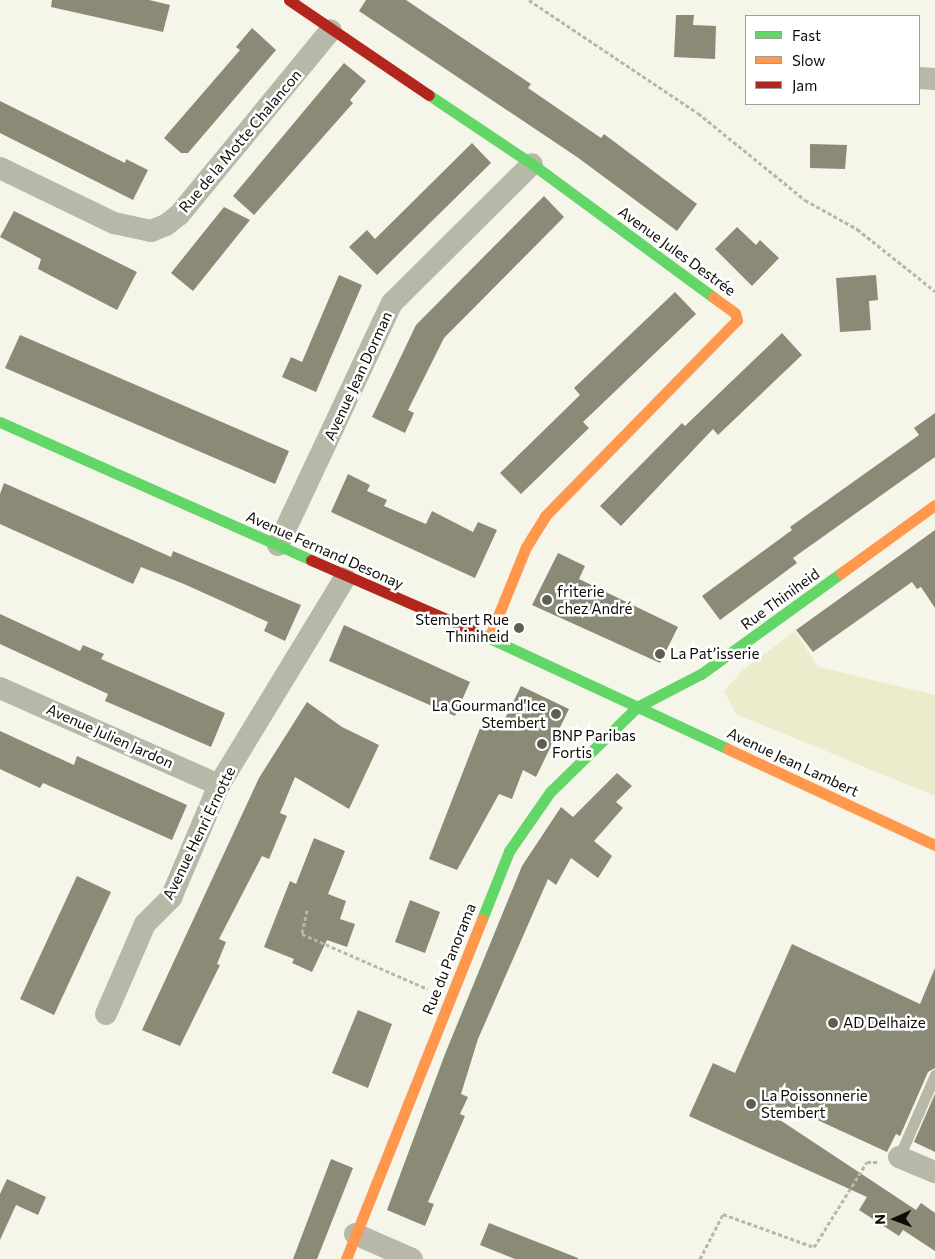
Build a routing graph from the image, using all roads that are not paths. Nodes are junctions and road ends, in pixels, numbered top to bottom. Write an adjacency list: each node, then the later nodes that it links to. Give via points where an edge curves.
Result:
1 (289, 0): 2 (street, Avenue Jules Destrée)
2 (331, 30): 5 (street, Avenue Jules Destrée); 6 (street, Rue de la Motte Chalancon, via 179,215 166,226 151,231 114,223)
3 (920, 78): 4 (street)
4 (935, 79)
5 (532, 164): 9 (street, Avenue Jean Dorman, via 392,303); 11 (street, Avenue Jules Destrée, via 735,313 737,320 545,516 526,547)
6 (0, 168)
7 (0, 422): 9 (street, Avenue Fernand Desonay)
8 (935, 505): 13 (street, Rue Thiniheid, via 701,674)
9 (278, 544): 10 (street, Avenue Fernand Desonay)
10 (345, 578): 11 (street, Avenue Fernand Desonay); 14 (street, Avenue Henri Ernotte)
11 (489, 638): 13 (street, Avenue Fernand Desonay)
12 (0, 688): 14 (street, Avenue Julien Jardon)
13 (637, 707): 15 (street, Avenue Jean Lambert); 20 (street, Rue du Panorama, via 550,792 508,851)
14 (219, 785): 16 (street, Avenue Henri Ernotte, via 171,898 145,924)
15 (935, 845)
16 (106, 1014)
17 (935, 1075): 18 (lane)
18 (899, 1157): 19 (street)
19 (935, 1172)
20 (355, 1234): 21 (street, Rue du Panorama); 22 (street)
21 (346, 1259)
22 (412, 1259)

